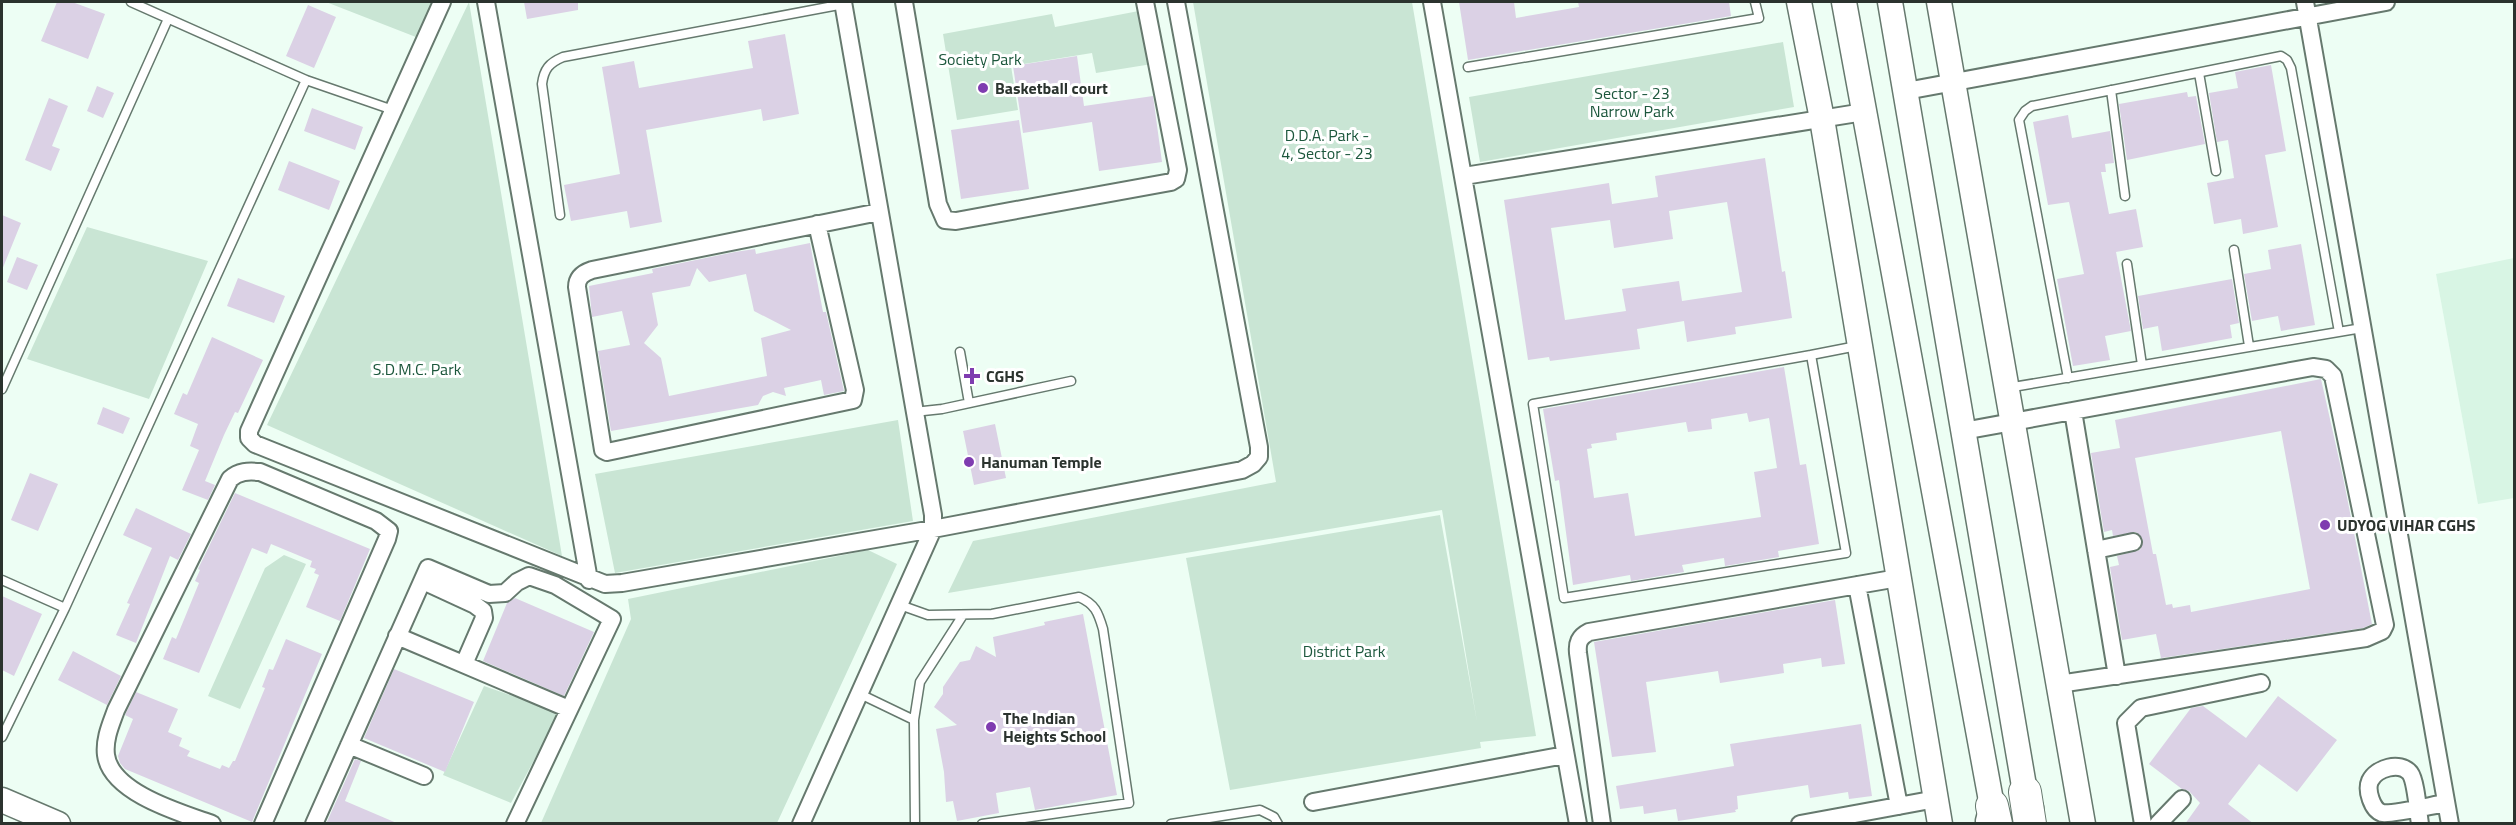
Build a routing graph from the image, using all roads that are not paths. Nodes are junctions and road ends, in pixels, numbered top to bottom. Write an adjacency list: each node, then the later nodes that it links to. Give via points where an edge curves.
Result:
1 (131, 2): 16 (lane)
2 (442, 2): 23 (street)
3 (486, 2): 55 (street)
4 (904, 2): 5 (street, via 940,213 945,220 956,221 1176,179 1178,170)
5 (1145, 2)
6 (1176, 2): 50 (street, via 1259,457 1242,470)
7 (1432, 2): 27 (street)
8 (1755, 2): 17 (lane, via 1759,18)
9 (1799, 2): 25 (street)
10 (1844, 2): 24 (street)
11 (1890, 2): 22 (street)
12 (1939, 2): 20 (street)
13 (2386, 2): 15 (street)
14 (843, 3): 29 (street); 30 (lane, via 551,62 543,72 542,84)
15 (2306, 9): 20 (street); 34 (street)
16 (168, 19): 19 (lane); 44 (lane)
17 (1468, 67)
18 (2199, 73): 21 (lane); 26 (lane); 35 (lane, via 2281,56 2287,60)
19 (306, 80): 23 (lane); 59 (lane)
20 (1953, 82): 22 (street); 43 (street)
21 (2111, 90): 28 (lane); 41 (lane, via 2032,106 2019,120)
22 (1906, 91): 49 (street)
23 (393, 110): 55 (street, via 249,438 255,444)
24 (1864, 112): 25 (street); 82 (street)
25 (1822, 119): 27 (street); 36 (street)
26 (2216, 171)
27 (1464, 176): 71 (street)
28 (2125, 196)
29 (879, 212): 31 (street); 47 (street)
30 (560, 215)
31 (818, 224): 31 (street, via 583,273 577,287 603,450 853,400 855,390)
32 (2234, 250): 37 (lane)
33 (2127, 264): 40 (lane)
34 (2362, 328): 35 (lane); 78 (street)
35 (2339, 332): 37 (lane)
36 (1860, 345): 39 (lane); 53 (street)
37 (2249, 346): 40 (lane)
38 (960, 352): 45 (lane)
39 (1811, 355): 39 (lane, via 1846,553 1564,598 1533,404)
40 (2142, 365): 41 (lane)
41 (2068, 378): 43 (lane)
42 (1071, 381): 45 (lane)
43 (2007, 388): 48 (street)
44 (2, 389)
45 (969, 403): 47 (lane)
46 (2073, 411): 48 (street); 52 (street); 63 (street, via 2313,367 2326,369 2333,376 2385,625 2382,632 2366,638)
47 (914, 412): 50 (street)
48 (2013, 422): 49 (street); 65 (street)
49 (1963, 431): 73 (street)
50 (933, 529): 55 (street, via 622,583); 58 (street)
51 (2133, 542): 52 (street)
52 (2096, 550): 63 (street)
53 (1899, 578): 57 (street); 74 (street)
54 (2, 580): 59 (lane)
55 (589, 580)
56 (423, 582): 61 (street); 62 (street, via 483,611 484,618); 67 (street, via 429,568 489,594 505,593 529,576 555,585 612,619)
57 (1857, 585): 79 (street); 94 (street, via 1582,635 1577,643 1578,653)
58 (900, 605): 60 (lane, via 928,615); 66 (street)
59 (65, 608): 69 (lane)
60 (963, 615): 68 (lane, via 920,682); 90 (lane, via 992,614 1079,597 1098,611 1128,803)
61 (397, 636): 62 (street); 70 (street)
62 (464, 664): 67 (street)
63 (2117, 676): 65 (street)
64 (2261, 683): 100 (street, via 2141,708 2133,714 2126,723)
65 (2059, 684): 99 (street)
66 (860, 694): 68 (lane); 88 (street)
67 (569, 709): 87 (street)
68 (914, 720): 89 (lane)
69 (2, 737)
70 (349, 745): 72 (street); 86 (street)
71 (1565, 755): 77 (street); 93 (street)
72 (424, 776)
73 (2025, 792): 97 (highway); 98 (street)
74 (1936, 799): 79 (street); 96 (street)
75 (2182, 799): 101 (street)
76 (2, 800): 83 (street)
77 (1313, 802)
78 (2446, 803): 80 (street); 102 (street)
79 (1899, 806): 95 (street)
80 (2418, 815)
81 (175, 817): 84 (street); 85 (street, via 115,776 106,756 107,734 230,479 249,471 260,472 376,521 389,531)
82 (1992, 818)
83 (58, 824)
84 (212, 824)
85 (263, 824)
86 (314, 824)
87 (515, 824)
88 (801, 824)
89 (915, 824)
90 (982, 824)
91 (1171, 824): 92 (lane, via 1260,810 1274,817)
92 (1278, 824)
93 (1578, 824)
94 (1602, 824)
95 (1800, 824)
96 (1940, 824)
97 (2030, 824)
98 (2038, 824)
99 (2083, 824)
100 (2143, 824)
101 (2158, 824)
102 (2450, 824)

